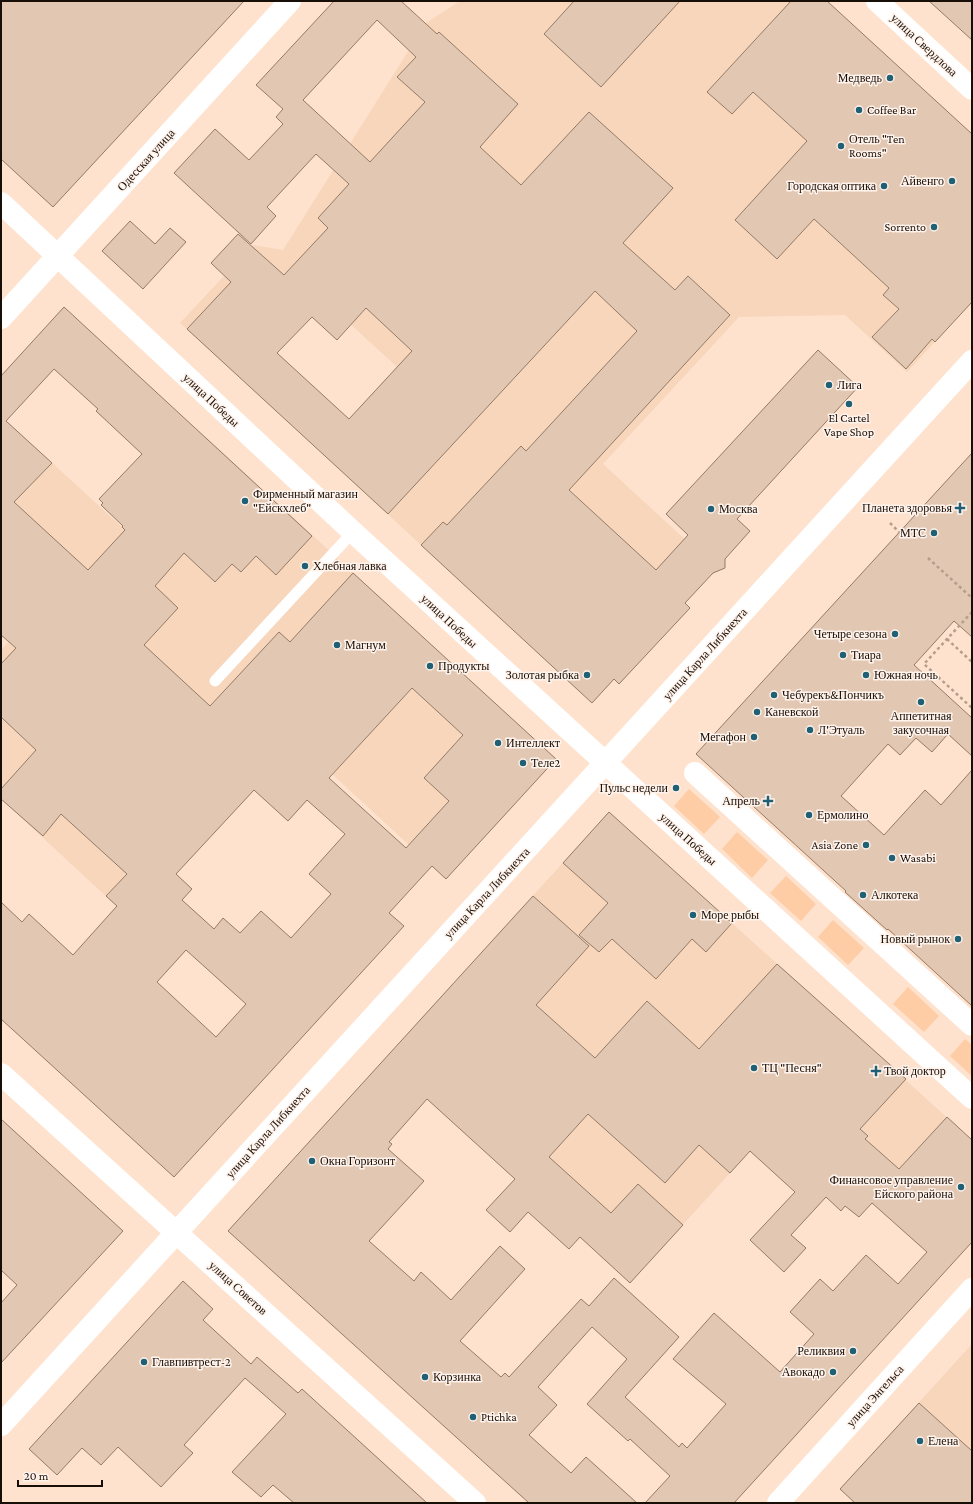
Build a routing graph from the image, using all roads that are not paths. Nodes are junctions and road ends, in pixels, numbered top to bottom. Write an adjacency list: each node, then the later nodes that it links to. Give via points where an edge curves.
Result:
1 (290, 1): 5 (street, Одесская улица)
2 (877, 1): 3 (street, улица Свердлова)
3 (972, 89)
4 (1, 202): 5 (street, улица Победы)
5 (58, 256): 6 (street, Одесская улица); 8 (street, улица Победы)
6 (1, 318)
7 (972, 361): 10 (street, улица Карла Либкнехта)
8 (352, 532): 9 (lane); 10 (street, улица Победы)
9 (215, 681)
10 (605, 763): 14 (street, улица Победы); 15 (street, улица Карла Либкнехта)
11 (695, 773): 12 (street)
12 (972, 1025)
13 (1, 1074): 15 (street, улица Советов)
14 (972, 1098)
15 (176, 1233): 17 (street, улица Карла Либкнехта); 18 (street, улица Советов)
16 (972, 1290): 19 (street, улица Энгельса)
17 (1, 1425)
18 (475, 1503)
19 (778, 1503)

